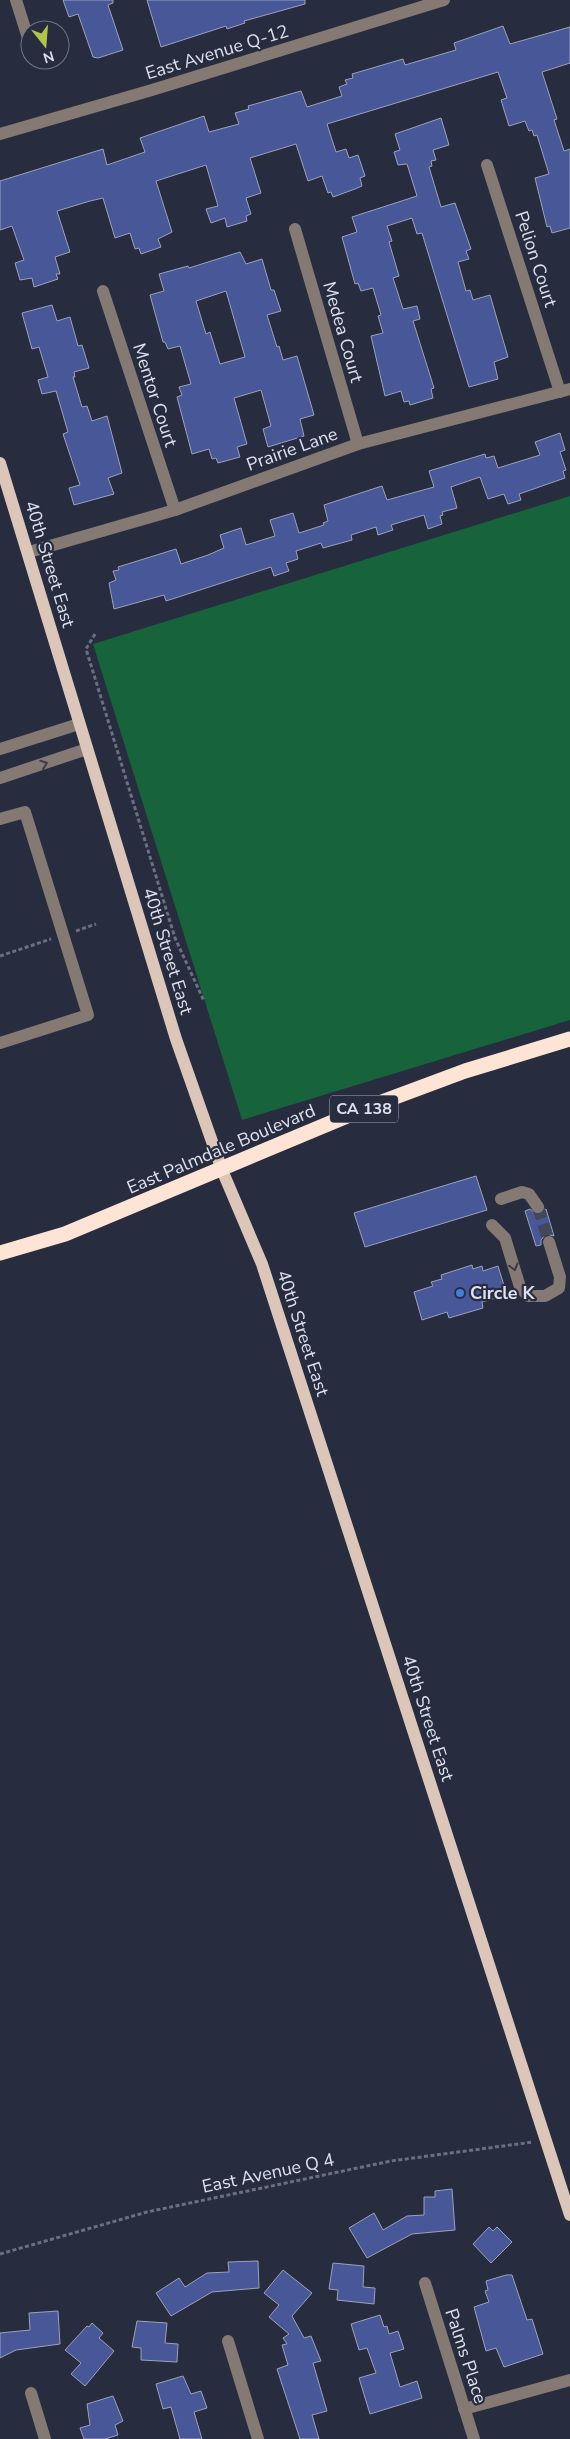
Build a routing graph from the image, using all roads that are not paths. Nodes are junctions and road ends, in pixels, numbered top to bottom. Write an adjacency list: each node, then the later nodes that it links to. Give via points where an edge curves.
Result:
1 (16, 0): 3 (street)
2 (444, 0): 4 (street, East Avenue Q-12)
3 (22, 20)
4 (0, 134)
5 (487, 165): 8 (street, Pelion Court)
6 (295, 230): 9 (street, Medea Court)
7 (103, 291): 11 (street, Mentor Court)
8 (565, 391): 9 (street, Prairie Lane)
9 (358, 444): 11 (street, Prairie Lane)
10 (0, 463): 12 (main road, 40th Street East)
11 (175, 510): 12 (street, Prairie Lane)
12 (29, 552): 13 (main road, 40th Street East)
13 (79, 724): 14 (street); 15 (main road, 40th Street East)
14 (0, 749)
15 (87, 749): 16 (street, one-way to 15); 20 (main road, 40th Street East, via 176,1039)
16 (0, 778)
17 (0, 820): 19 (street, via 25,812 88,1015)
18 (570, 1039): 20 (highway, East Palmdale Boulevard / CA 138, via 464,1071 371,1106)
19 (0, 1043)
20 (222, 1170): 25 (highway, East Palmdale Boulevard / CA 138, via 65,1234); 26 (main road, 40th Street East, via 262,1264)
21 (501, 1199): 22 (street, via 522,1192 529,1194)
22 (538, 1207)
23 (492, 1225): 24 (street, one-way to 24, via 505,1238 520,1287 528,1296 545,1296 558,1288 560,1277)
24 (549, 1242)
25 (0, 1252)
26 (570, 2215)
27 (425, 2283): 31 (street, Palms Place)
28 (228, 2341): 33 (street)
29 (570, 2380): 31 (street)
30 (31, 2393): 32 (street)
31 (464, 2409): 34 (street, Palms Place)
32 (45, 2439)
33 (258, 2439)
34 (474, 2439)

